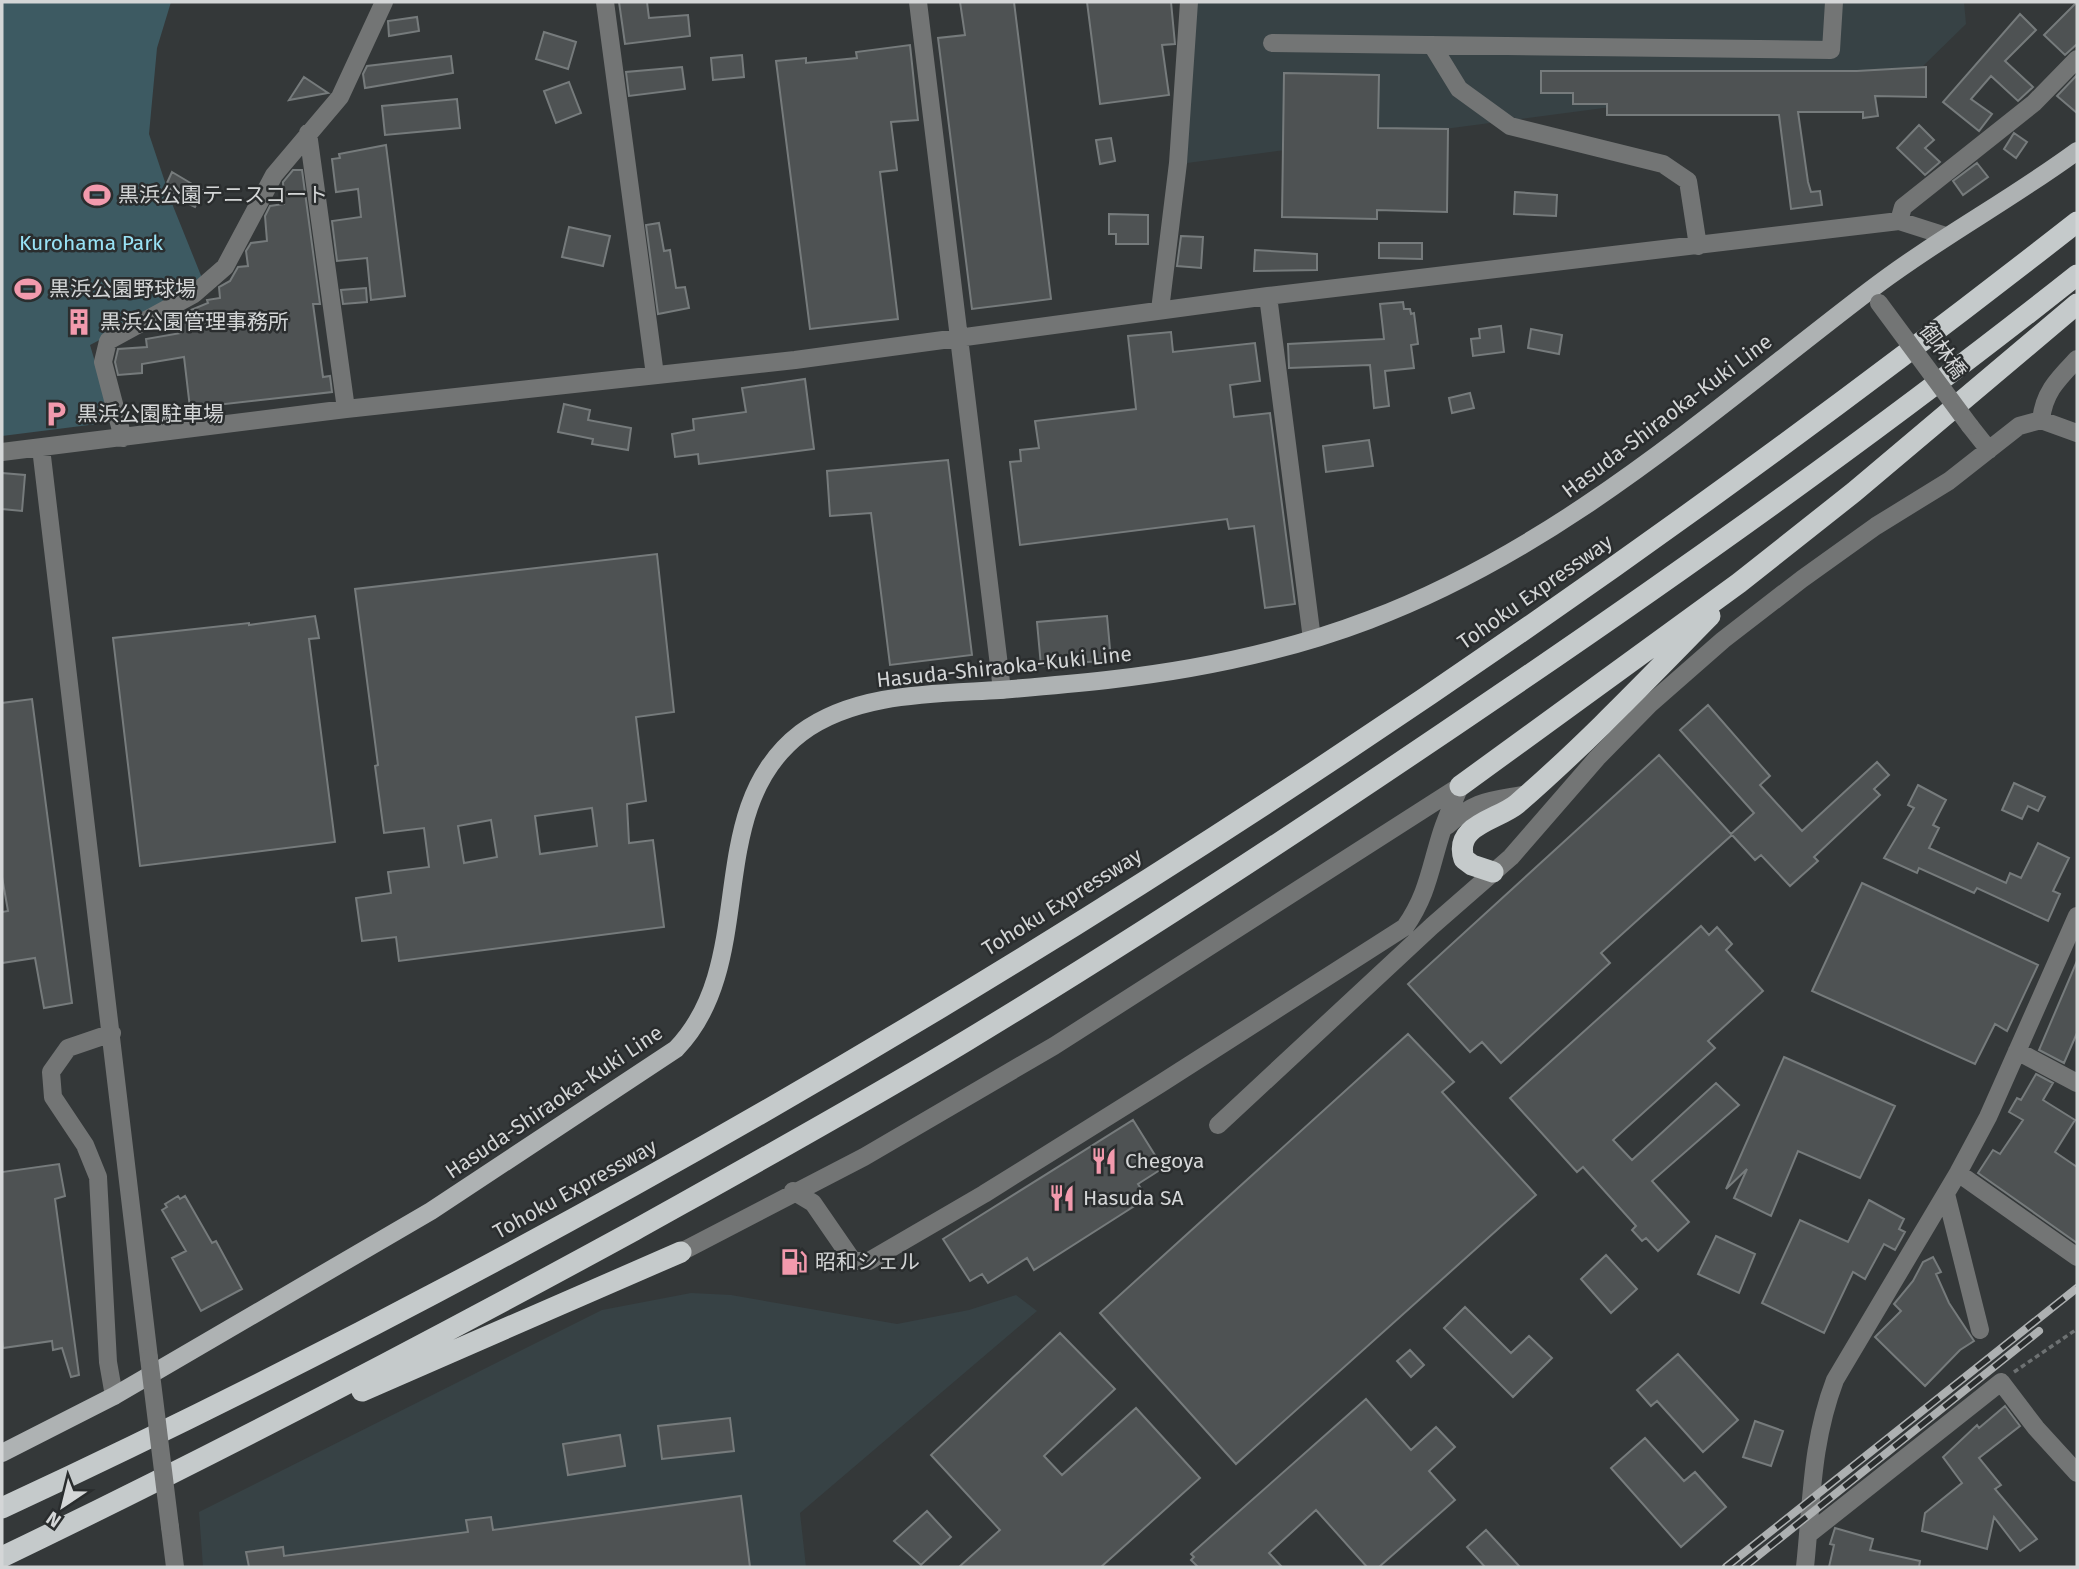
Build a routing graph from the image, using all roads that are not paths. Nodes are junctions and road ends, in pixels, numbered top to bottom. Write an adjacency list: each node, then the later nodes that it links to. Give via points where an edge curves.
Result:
1 (384, 2): 9 (street, via 340,97)
2 (605, 2): 22 (street)
3 (918, 2): 20 (street)
4 (1189, 2): 19 (street, via 1178,163)
5 (1834, 2): 7 (street, via 1831,50)
6 (1272, 43): 7 (street)
7 (1432, 45): 14 (street, via 1459,89 1510,126 1663,164 1688,181)
8 (2077, 60): 11 (street, via 2034,103 1903,207)
9 (308, 133): 23 (street); 26 (street, via 274,175 225,267 194,294 108,341 103,362)
10 (2077, 151): 13 (main road, Hasuda-Shiraoka-Kuki Line)
11 (1899, 221): 13 (street); 14 (street)
12 (2077, 222): 52 (highway, Tohoku Expressway, via 1956,317 1485,658 995,974 738,1126 456,1281)
13 (1946, 236): 17 (main road, Hasuda-Shiraoka-Kuki Line)
14 (1698, 246): 16 (street)
15 (2077, 275): 49 (highway, via 1943,382 1732,537 1251,863 963,1043 779,1150 450,1332)
16 (1268, 296): 19 (street); 31 (street)
17 (1874, 297): 28 (street, 御林橋, bridge); 31 (main road, Hasuda-Shiraoka-Kuki Line, via 1670,448 1527,544 1424,597)
18 (2077, 304): 30 (highway)
19 (1160, 310): 20 (street)
20 (958, 338): 22 (street); 32 (street)
21 (2077, 359): 24 (street, via 2049,389)
22 (655, 375): 23 (street)
23 (346, 409): 26 (street)
24 (2041, 420): 25 (street); 28 (street, via 2019,426)
25 (2077, 433)
26 (123, 438): 27 (street)
27 (41, 448): 29 (street); 38 (street)
28 (1989, 450): 36 (street, via 1875,526 1723,640 1650,704 1520,849)
29 (2, 452)
30 (1738, 583): 33 (highway); 34 (highway, via 1612,715)
31 (1312, 639): 32 (main road, Hasuda-Shiraoka-Kuki Line, via 1189,668)
32 (1002, 690): 48 (main road, Hasuda-Shiraoka-Kuki Line, via 893,699 845,711 803,732 770,764 749,801 727,941 716,981 699,1021 676,1049 432,1211)
33 (1460, 786): 35 (street); 43 (street, via 1055,1046 864,1157)
34 (1528, 794): 35 (street, via 1485,799); 36 (highway, via 1507,812 1468,832 1463,842 1466,862)
35 (1442, 830): 43 (street, via 1425,894 1405,926 1160,1084 869,1261 853,1261 813,1203)
36 (1493, 872): 41 (street)
37 (2077, 916): 39 (street)
38 (112, 1033): 48 (street, via 68,1048 51,1072 53,1097 85,1145 98,1177 108,1362); 55 (street, bridge)
39 (2017, 1051): 40 (street); 42 (street)
40 (2077, 1083)
41 (1218, 1125)
42 (1958, 1174): 44 (street); 46 (street)
43 (793, 1191): 45 (street)
44 (1946, 1194): 47 (street); 53 (street, via 1835,1380 1816,1443)
45 (681, 1252): 49 (highway, via 339,1401)
46 (2077, 1257)
47 (1980, 1329)
48 (114, 1396): 50 (main road, Hasuda-Shiraoka-Kuki Line)
49 (273, 1423): 54 (highway)
50 (2, 1453)
51 (2077, 1473): 53 (street, via 2001,1382)
52 (2, 1508)
53 (1809, 1534): 56 (street)
54 (2, 1557)
55 (175, 1567)
56 (1805, 1567)

